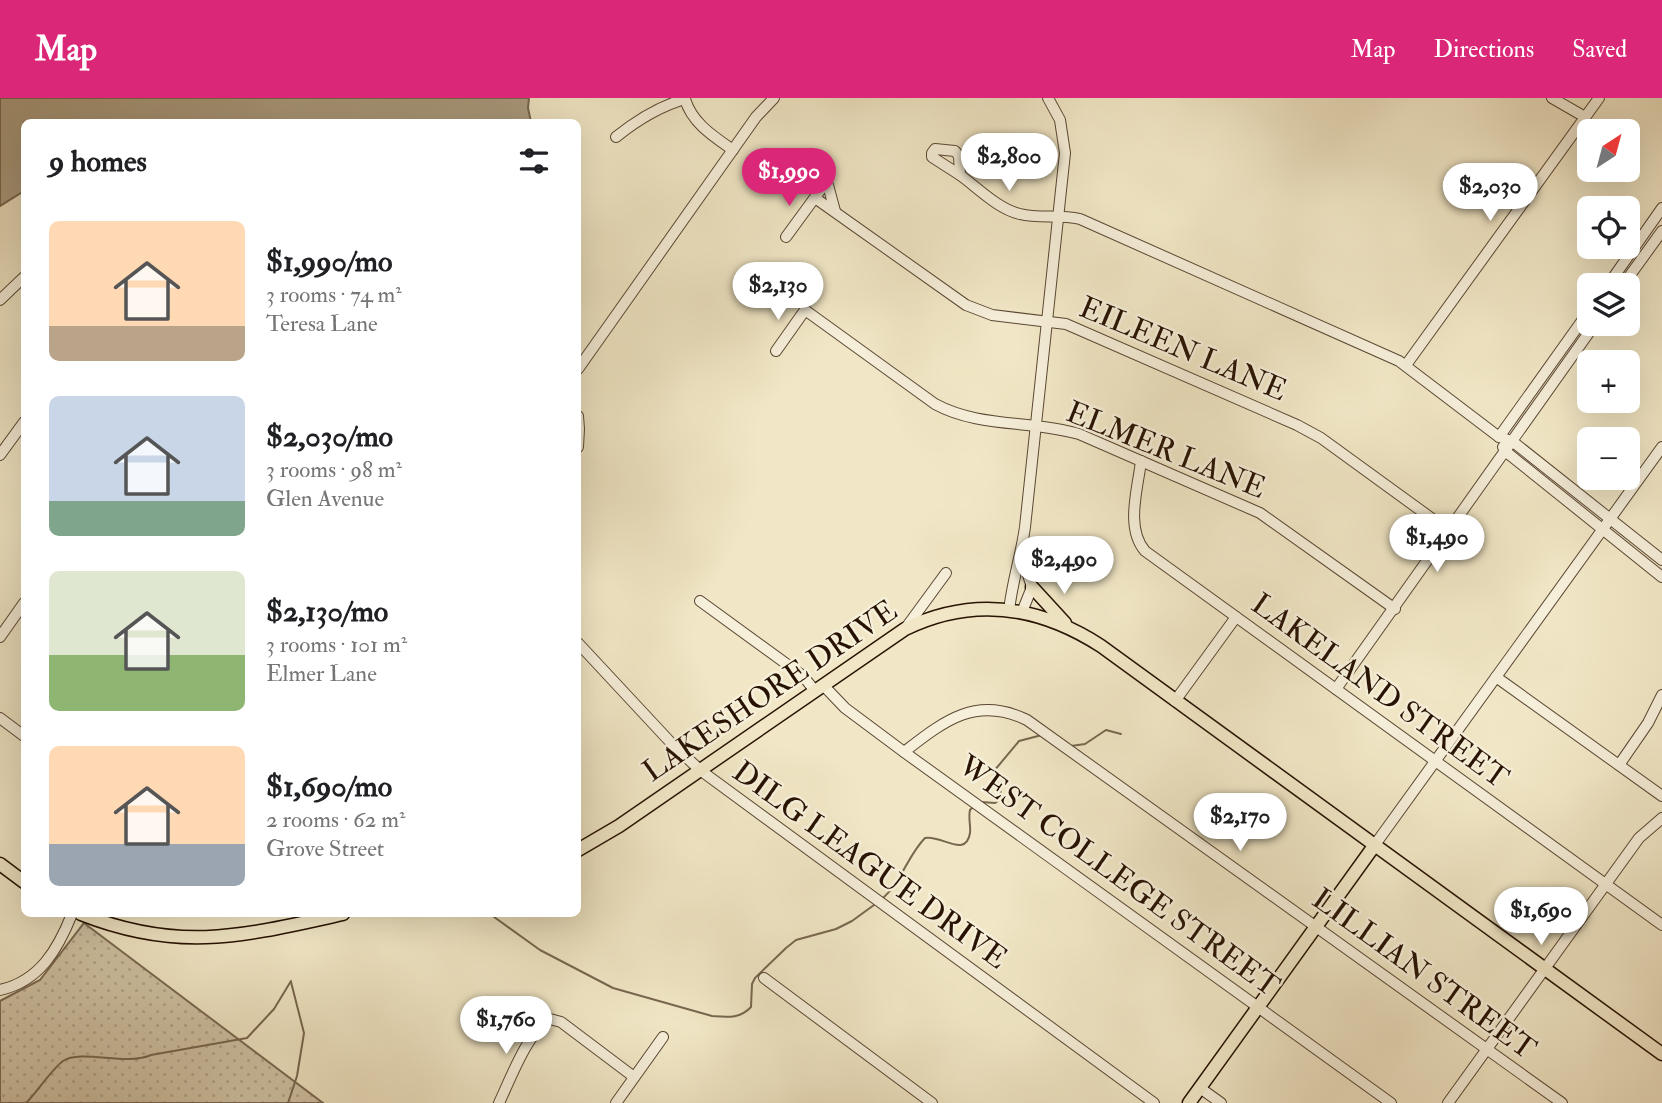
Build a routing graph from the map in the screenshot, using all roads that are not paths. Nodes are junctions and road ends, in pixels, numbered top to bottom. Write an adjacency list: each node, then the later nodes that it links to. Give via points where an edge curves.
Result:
1 (685, 98): 7 (street); 8 (street, via 689,111 704,128)
2 (774, 98): 8 (street)
3 (1048, 98): 13 (street, via 1060,120 1065,144)
4 (1552, 98): 6 (street)
5 (1599, 98): 6 (street)
6 (1585, 117): 25 (street)
7 (616, 137)
8 (733, 150): 24 (street)
9 (960, 175): 13 (street, via 1014,212)
10 (816, 198): 12 (street, EILEEN LANE); 12 (street, via 828,185); 15 (street)
11 (1662, 208): 16 (street)
12 (835, 211): 20 (street, EILEEN LANE, via 966,305 992,315)
13 (1058, 215): 20 (street); 25 (street, via 1080,219)
14 (1662, 231): 17 (street)
15 (786, 237)
16 (1616, 273)
17 (1632, 273)
18 (21, 280): 19 (street)
19 (0, 300)
20 (1047, 321): 27 (street); 35 (street, EILEEN LANE, via 1066,324 1297,425)
21 (1577, 328): 28 (street)
22 (1586, 336): 29 (street)
23 (776, 351): 27 (street, ELMER LANE, via 805,310 943,408 973,418)
24 (581, 365)
25 (1406, 365): 28 (street)
26 (21, 426): 32 (street)
27 (1035, 426): 33 (street, ELMER LANE, via 1079,434); 37 (street)
28 (1499, 437): 29 (street); 31 (street)
29 (1512, 441): 31 (street); 34 (street)
30 (1662, 447): 34 (street)
31 (1505, 451): 35 (street); 36 (street)
32 (0, 454)
33 (1141, 461): 46 (street, ELMER LANE, via 1260,513); 50 (street, LAKELAND STREET, via 1135,520 1142,547)
34 (1610, 519): 36 (street); 38 (street)
35 (1449, 530): 46 (street)
36 (1602, 530): 40 (street); 55 (street)
37 (1021, 554): 41 (street); 42 (street)
38 (1662, 560)
39 (946, 573): 43 (street)
40 (1662, 577)
41 (1012, 583): 42 (street, via 1017,592 1025,591); 47 (street)
42 (1030, 583): 48 (street); 51 (main road)
43 (929, 596): 49 (street); 52 (street)
44 (700, 601): 56 (street, WEST COLLEGE STREET)
45 (21, 607): 53 (street)
46 (1395, 609): 57 (street)
47 (1009, 611): 48 (main road, LAKESHORE DRIVE); 49 (main road, LAKESHORE DRIVE, via 975,609)
48 (1022, 612): 51 (main road, LAKESHORE DRIVE)
49 (939, 615): 52 (main road, LAKESHORE DRIVE)
50 (1236, 617): 57 (street, LAKELAND STREET); 59 (street)
51 (1067, 626): 59 (main road, LAKESHORE DRIVE)
52 (905, 629): 56 (main road, LAKESHORE DRIVE)
53 (0, 637)
54 (581, 646): 65 (street, DILG LEAGUE DRIVE)
55 (1496, 677): 63 (street); 64 (street)
56 (819, 688): 62 (street, WEST COLLEGE STREET); 65 (main road, LAKESHORE DRIVE)
57 (1336, 689): 63 (street, LAKELAND STREET)
58 (1662, 695): 64 (street)
59 (1175, 701): 68 (main road, LAKESHORE DRIVE)
60 (0, 718): 61 (street)
61 (21, 734)
62 (904, 752): 77 (street, LILLIAN STREET, via 962,713 989,709 1016,715); 81 (street, WEST COLLEGE STREET)
63 (1435, 761): 68 (street); 72 (street, LAKELAND STREET)
64 (1619, 765): 66 (street)
65 (700, 770): 69 (main road, LAKESHORE DRIVE); 90 (street, DILG LEAGUE DRIVE)
66 (1662, 796)
67 (1662, 818): 72 (street, via 1646,830)
68 (1374, 846): 77 (main road); 78 (main road, LAKESHORE DRIVE)
69 (581, 848)
70 (0, 864): 71 (main road)
71 (21, 880)
72 (1605, 884): 76 (street, LAKELAND STREET); 78 (street)
73 (70, 917): 80 (street, via 46,963 28,979)
74 (90, 917): 75 (main road, via 139,932 203,938 259,933)
75 (330, 917)
76 (1662, 925)
77 (1316, 926): 81 (main road); 83 (street, LILLIAN STREET)
78 (1544, 969): 83 (street); 84 (main road, LAKESHORE DRIVE)
79 (764, 978): 89 (street)
80 (0, 990)
81 (1258, 1007): 86 (main road); 93 (street, WEST COLLEGE STREET)
82 (663, 1037): 85 (street)
83 (1486, 1048): 94 (street); 95 (street, LILLIAN STREET)
84 (1662, 1054)
85 (634, 1077): 87 (street, via 561,1022 550,1020 541,1024); 88 (street)
86 (1200, 1088): 91 (main road); 92 (street)
87 (499, 1103)
88 (616, 1103)
89 (932, 1103)
90 (1154, 1103)
91 (1189, 1103)
92 (1221, 1103)
93 (1391, 1103)
94 (1448, 1103)
95 (1562, 1103)

